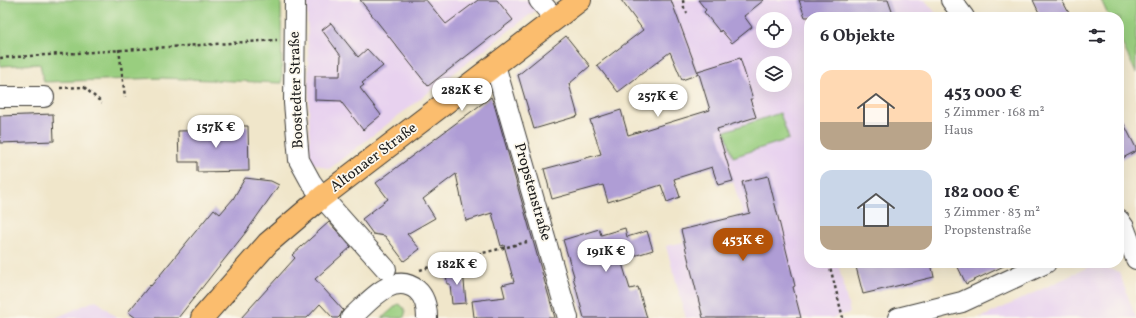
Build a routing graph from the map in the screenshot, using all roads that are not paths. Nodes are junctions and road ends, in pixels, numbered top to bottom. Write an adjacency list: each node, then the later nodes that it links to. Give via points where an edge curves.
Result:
1 (294, 0): 10 (street, Boostedter Straße, via 294,103 299,160)
2 (540, 0): 6 (street)
3 (580, 0): 6 (main road, Altonaer Straße)
4 (951, 0): 5 (street)
5 (960, 12)
6 (555, 19): 7 (main road, Altonaer Straße)
7 (495, 66): 10 (main road, Altonaer Straße); 18 (street, Propstenstraße)
8 (0, 97): 9 (street)
9 (44, 97)
10 (322, 197): 14 (street, Boostedter Straße); 15 (main road, Altonaer Straße, via 268,243)
11 (1125, 224): 12 (street)
12 (1136, 259)
13 (1035, 268): 19 (street, via 962,302)
14 (386, 269)
15 (202, 318)
16 (350, 318): 17 (street, via 384,288 401,283 418,291 426,305)
17 (427, 318)
18 (568, 318)
19 (898, 318)

